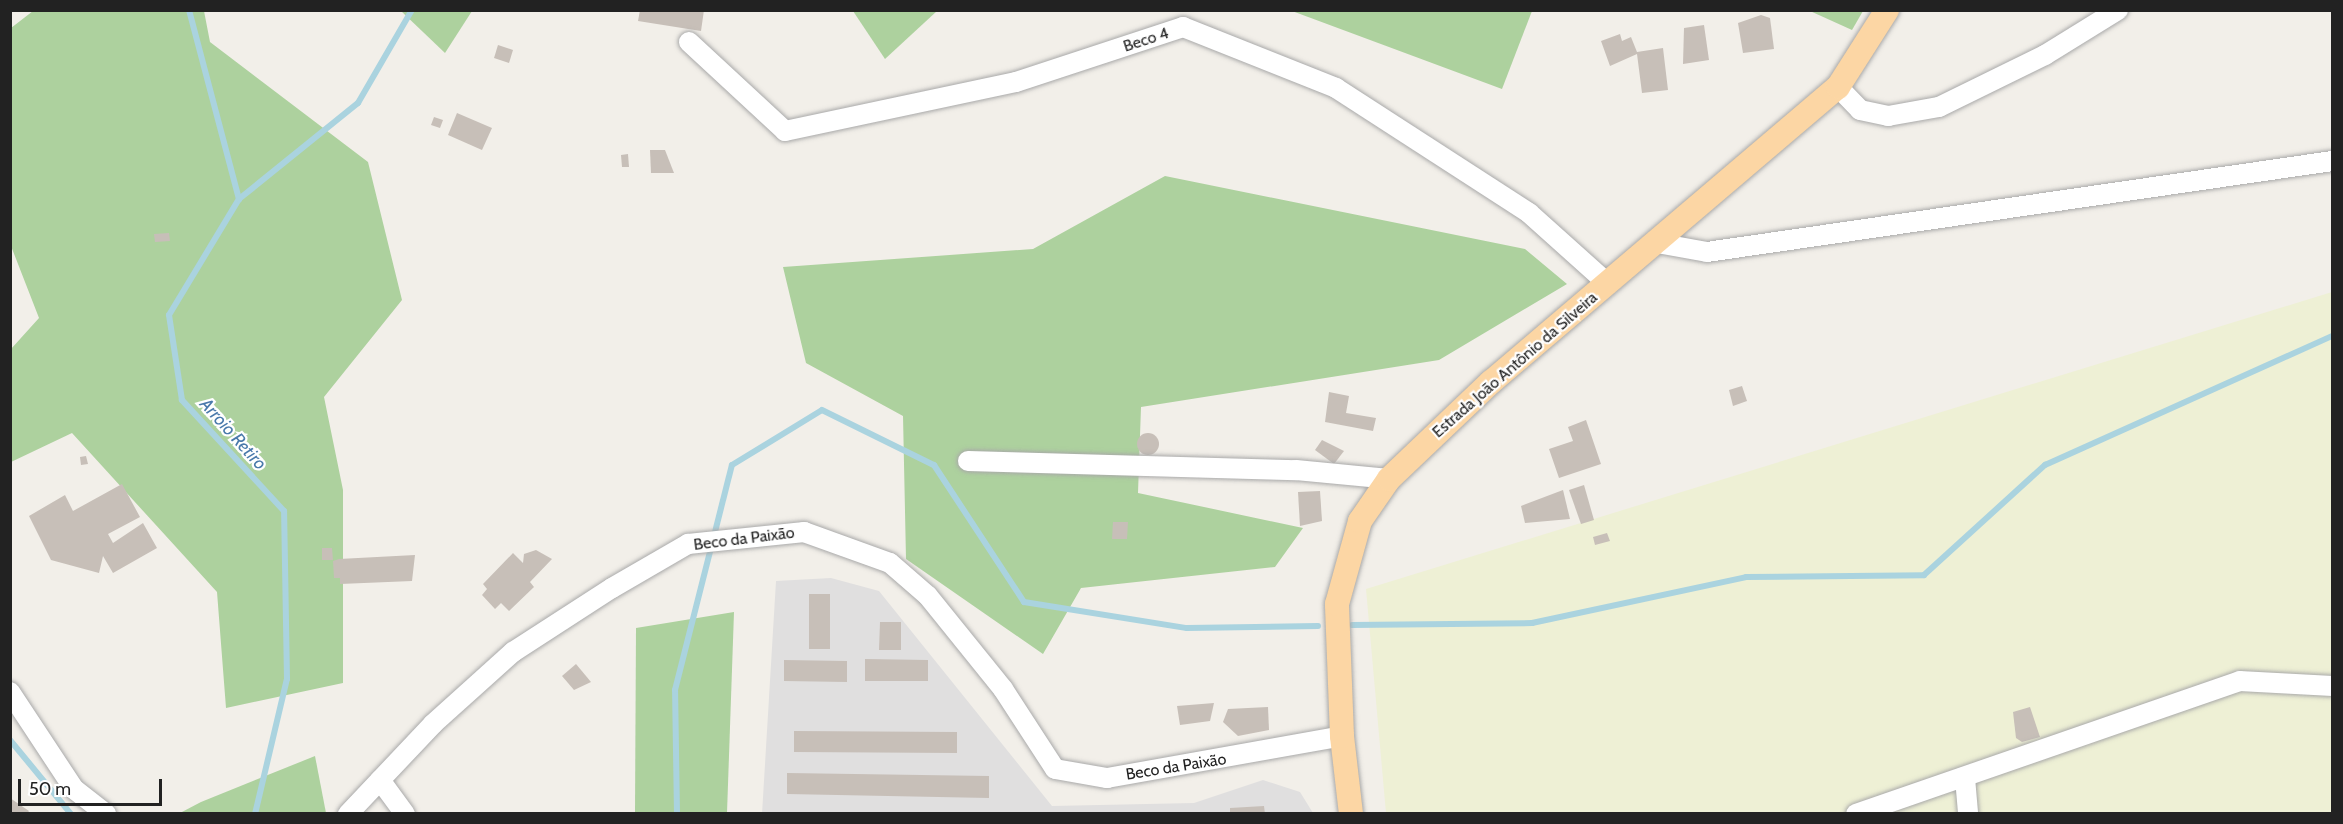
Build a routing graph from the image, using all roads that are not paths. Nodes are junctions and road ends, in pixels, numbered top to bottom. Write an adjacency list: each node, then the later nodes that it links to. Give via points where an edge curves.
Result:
1 (1887, 10): 4 (main road, Estrada João Antônio da Silveira)
2 (2118, 10): 4 (street, via 2045,55 1939,107 1888,116 1860,110)
3 (689, 42): 7 (street, Beco 4, via 785,131 1016,82 1183,27 1336,88 1529,213)
4 (1838, 87): 6 (main road, Estrada João Antônio da Silveira)
5 (2332, 161): 6 (street, via 1707,252)
6 (1657, 243): 7 (main road, Estrada João Antônio da Silveira)
7 (1608, 284): 9 (main road, Estrada João Antônio da Silveira, via 1491,382)
8 (968, 461): 9 (street, via 1296,470)
9 (1389, 478): 12 (main road, Estrada João Antônio da Silveira, via 1359,521 1337,604)
10 (2332, 686): 13 (street, via 2240,681)
11 (10, 692): 15 (street, via 74,789)
12 (1342, 735): 14 (street, Beco da Paixão, via 1107,778 1055,769 1003,689 928,596 890,563 804,532 688,544 612,588 513,651); 18 (main road, Estrada João Antônio da Silveira)
13 (1965, 778): 19 (street); 20 (street)
14 (380, 780): 16 (street, Beco da Paixão); 17 (street)
15 (106, 813)
16 (348, 813)
17 (405, 813)
18 (1351, 813)
19 (1856, 813)
20 (1968, 813)

